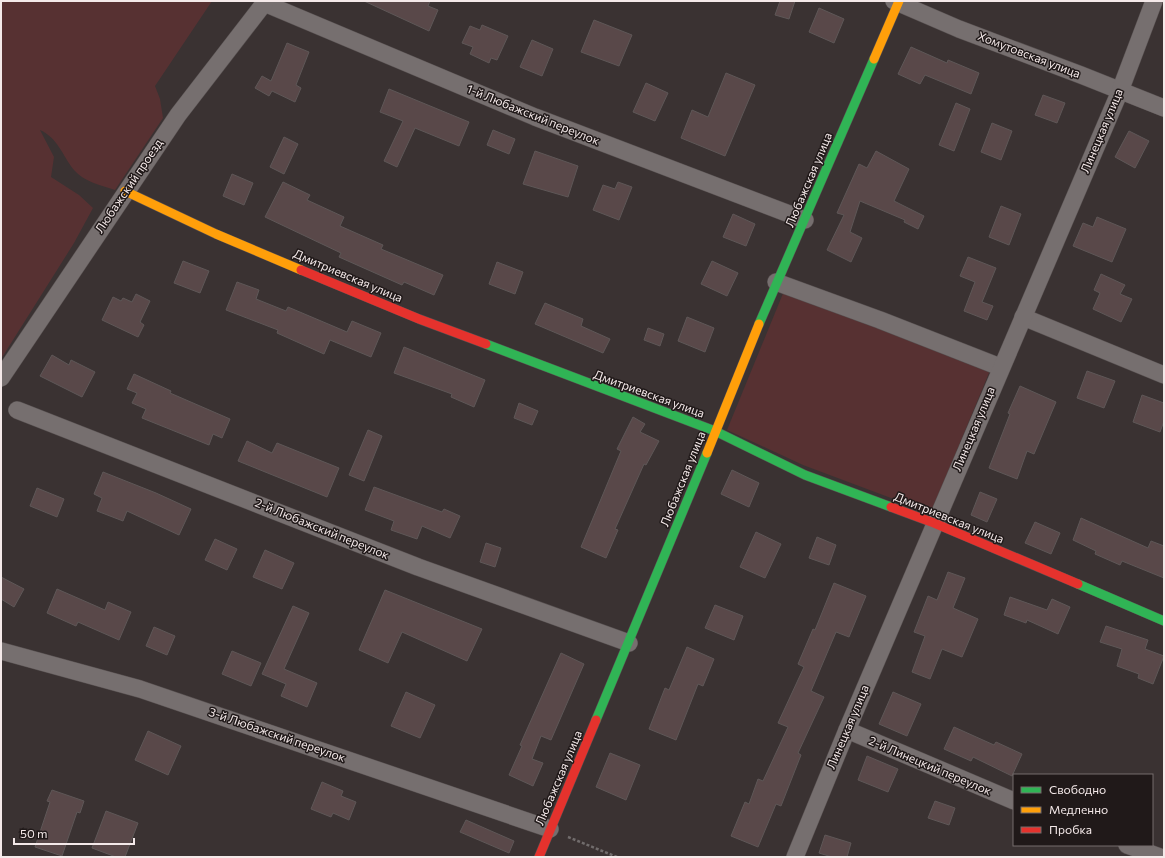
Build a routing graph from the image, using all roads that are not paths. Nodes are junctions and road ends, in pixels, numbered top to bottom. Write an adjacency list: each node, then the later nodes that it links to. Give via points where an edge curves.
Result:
1 (1154, 1): 4 (street, Линецкая улица)
2 (265, 2): 6 (street, Любажский проезд, via 178,115); 7 (street, 1-й Любажский переулок, via 535,117)
3 (897, 2): 4 (street, Хомутовская улица, via 959,29); 7 (street, Любажская улица)
4 (1120, 91): 5 (street, Хомутовская улица); 9 (street, Линецкая улица)
5 (1164, 108)
6 (125, 191): 12 (street, Любажский проезд); 14 (street, Дмитриевская улица, via 216,234 419,319)
7 (805, 220): 8 (street, Любажская улица)
8 (776, 282): 10 (street); 14 (street, Любажская улица)
9 (1023, 317): 10 (street, Линецкая улица); 11 (street)
10 (1000, 367): 15 (street, Линецкая улица)
11 (1164, 375)
12 (1, 378)
13 (17, 410): 17 (street, 2-й Любажский переулок, via 418,567)
14 (715, 432): 15 (street, Дмитриевская улица, via 804,475); 17 (street, Любажская улица)
15 (934, 523): 16 (street, Дмитриевская улица); 19 (street, Линецкая улица)
16 (1164, 621)
17 (629, 643): 21 (street, Любажская улица)
18 (1, 651): 21 (street, 3-й Любажский переулок, via 140,689)
19 (847, 730): 20 (street, 2-й Линецкий переулок); 24 (street, Линецкая улица)
20 (1013, 802)
21 (550, 829): 23 (street, Любажская улица)
22 (1130, 846): 25 (street)
23 (539, 857)
24 (795, 857)
25 (1160, 857)

